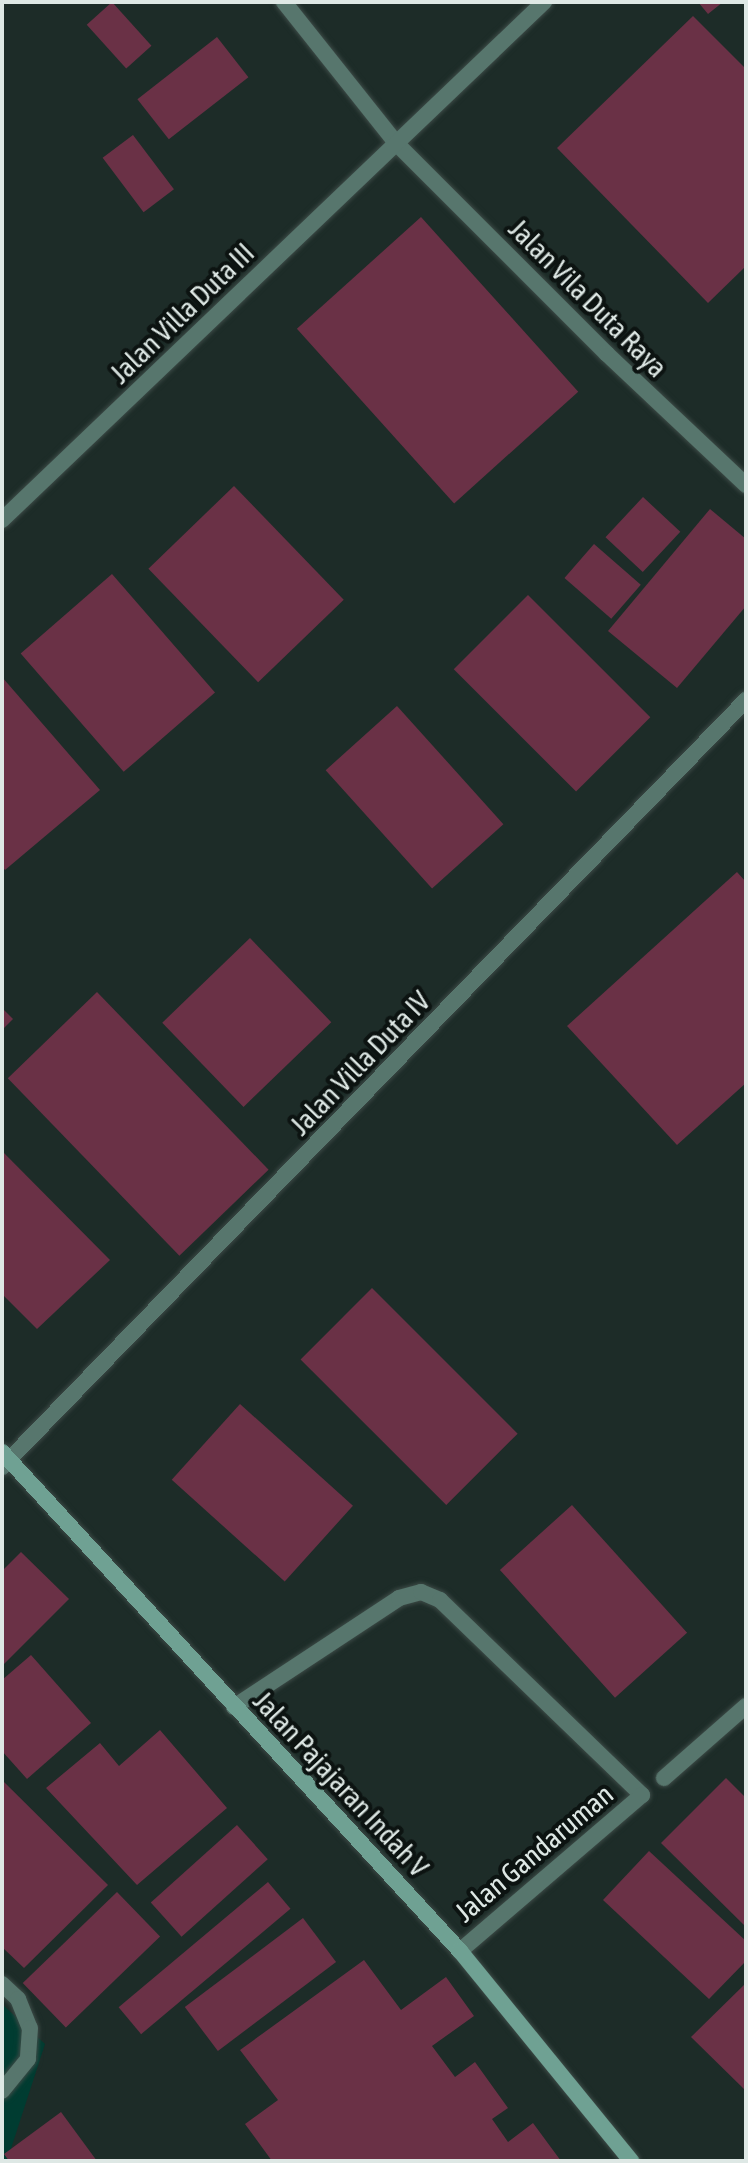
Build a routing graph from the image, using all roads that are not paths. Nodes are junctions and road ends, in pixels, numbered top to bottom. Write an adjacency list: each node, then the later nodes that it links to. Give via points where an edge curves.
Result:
1 (284, 2): 3 (street, Jalan Vila Duta Raya)
2 (544, 2): 3 (street, Jalan Villa Duta III)
3 (397, 144): 4 (street, Jalan Vila Duta Raya); 5 (street, Jalan Villa Duta III)
4 (746, 485)
5 (2, 520)
6 (746, 700): 7 (street, Jalan Villa Duta IV)
7 (5, 1459): 9 (street, Jalan Pajajaran Indah V)
8 (746, 1706): 10 (street)
9 (234, 1707): 11 (street, Jalan Pajajaran Indah V); 11 (street, Jalan Gandaruman, via 399,1598 421,1592 440,1600 642,1795)
10 (664, 1778)
11 (460, 1951): 14 (street, Jalan Pajajaran Indah V)
12 (2, 1984): 13 (street, via 18,1999 30,2028 28,2059)
13 (2, 2091)
14 (631, 2161)

